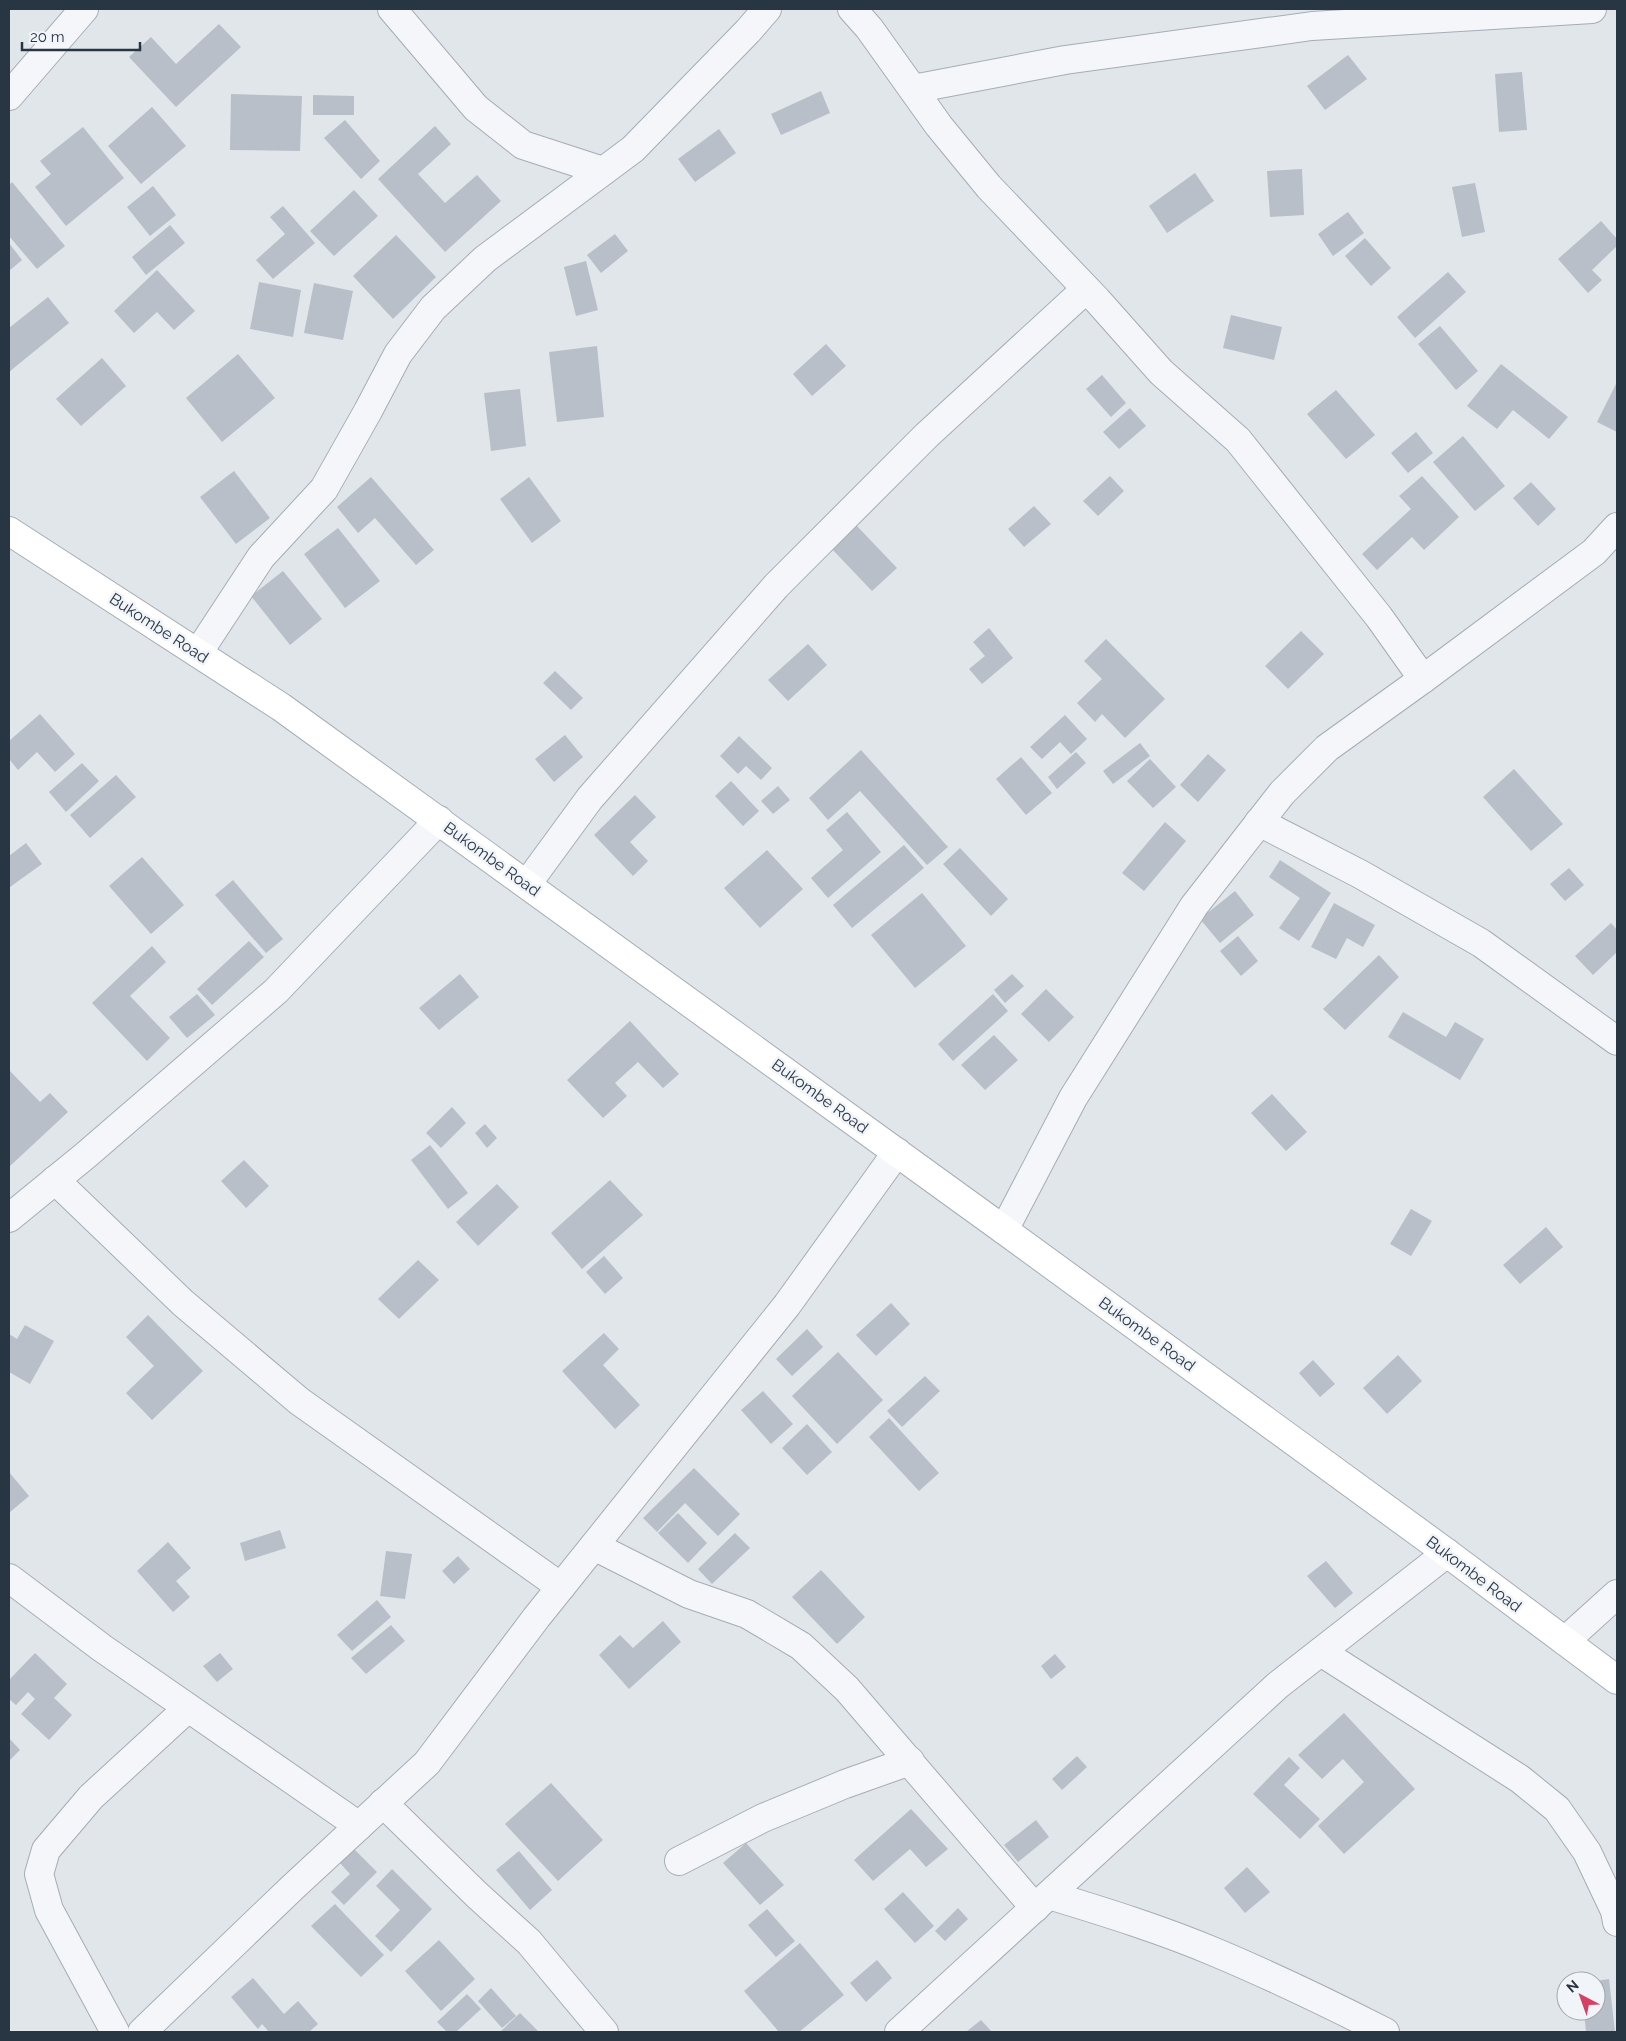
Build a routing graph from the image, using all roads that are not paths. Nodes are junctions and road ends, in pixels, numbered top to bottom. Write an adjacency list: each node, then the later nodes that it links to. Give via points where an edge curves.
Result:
1 (84, 9): 7 (street)
2 (392, 9): 8 (street, via 476,108 523,145)
3 (767, 9): 8 (street, via 632,149)
4 (852, 9): 6 (street)
5 (1592, 9): 6 (street, via 1312,26 1065,60)
6 (912, 89): 9 (street, via 989,187)
7 (9, 96)
8 (603, 170): 12 (street, via 485,259 433,308 398,354 324,489 261,557)
9 (1086, 288): 13 (street, via 1161,372 1238,440 1374,610); 16 (street, via 927,434 776,586 590,798)
10 (1617, 527): 13 (street, via 1594,552)
11 (9, 531): 12 (main road, Bukombe Road)
12 (198, 653): 14 (main road, Bukombe Road, via 281,707)
13 (1423, 679): 15 (street, via 1327,748 1282,793)
14 (439, 820): 16 (main road, Bukombe Road); 19 (street, via 276,991)
15 (1259, 822): 17 (street, via 1360,874 1481,943); 21 (street, via 1194,906 1073,1098)
16 (526, 884): 18 (main road, Bukombe Road)
17 (1617, 1041)
18 (897, 1152): 21 (main road, Bukombe Road); 22 (street, via 787,1305)
19 (55, 1180): 20 (street); 25 (street, via 183,1303 299,1401)
20 (9, 1218)
21 (1004, 1230): 23 (main road, Bukombe Road)
22 (594, 1546): 25 (street); 31 (street, via 689,1594 747,1614 801,1646 847,1689)
23 (1447, 1553): 27 (main road, Bukombe Road); 28 (street)
24 (9, 1578): 30 (street)
25 (561, 1587): 32 (street, via 427,1763)
26 (1617, 1594): 27 (street)
27 (1565, 1641): 29 (main road, Bukombe Road)
28 (1321, 1652): 35 (street, via 1278,1685); 36 (street, via 1520,1779 1557,1809 1587,1852)
29 (1617, 1680)
30 (188, 1708): 33 (street); 37 (street, via 91,1796 46,1850 39,1874 49,1910)
31 (910, 1761): 34 (street, via 763,1818); 35 (street)
32 (383, 1803): 33 (street); 39 (street, via 529,1942)
33 (359, 1826): 38 (street)
34 (679, 1861)
35 (1042, 1901): 40 (street); 41 (street, via 1119,1916 1216,1953)
36 (1617, 1922)
37 (115, 2032)
38 (142, 2032)
39 (604, 2032)
40 (898, 2032)
41 (1385, 2032)

